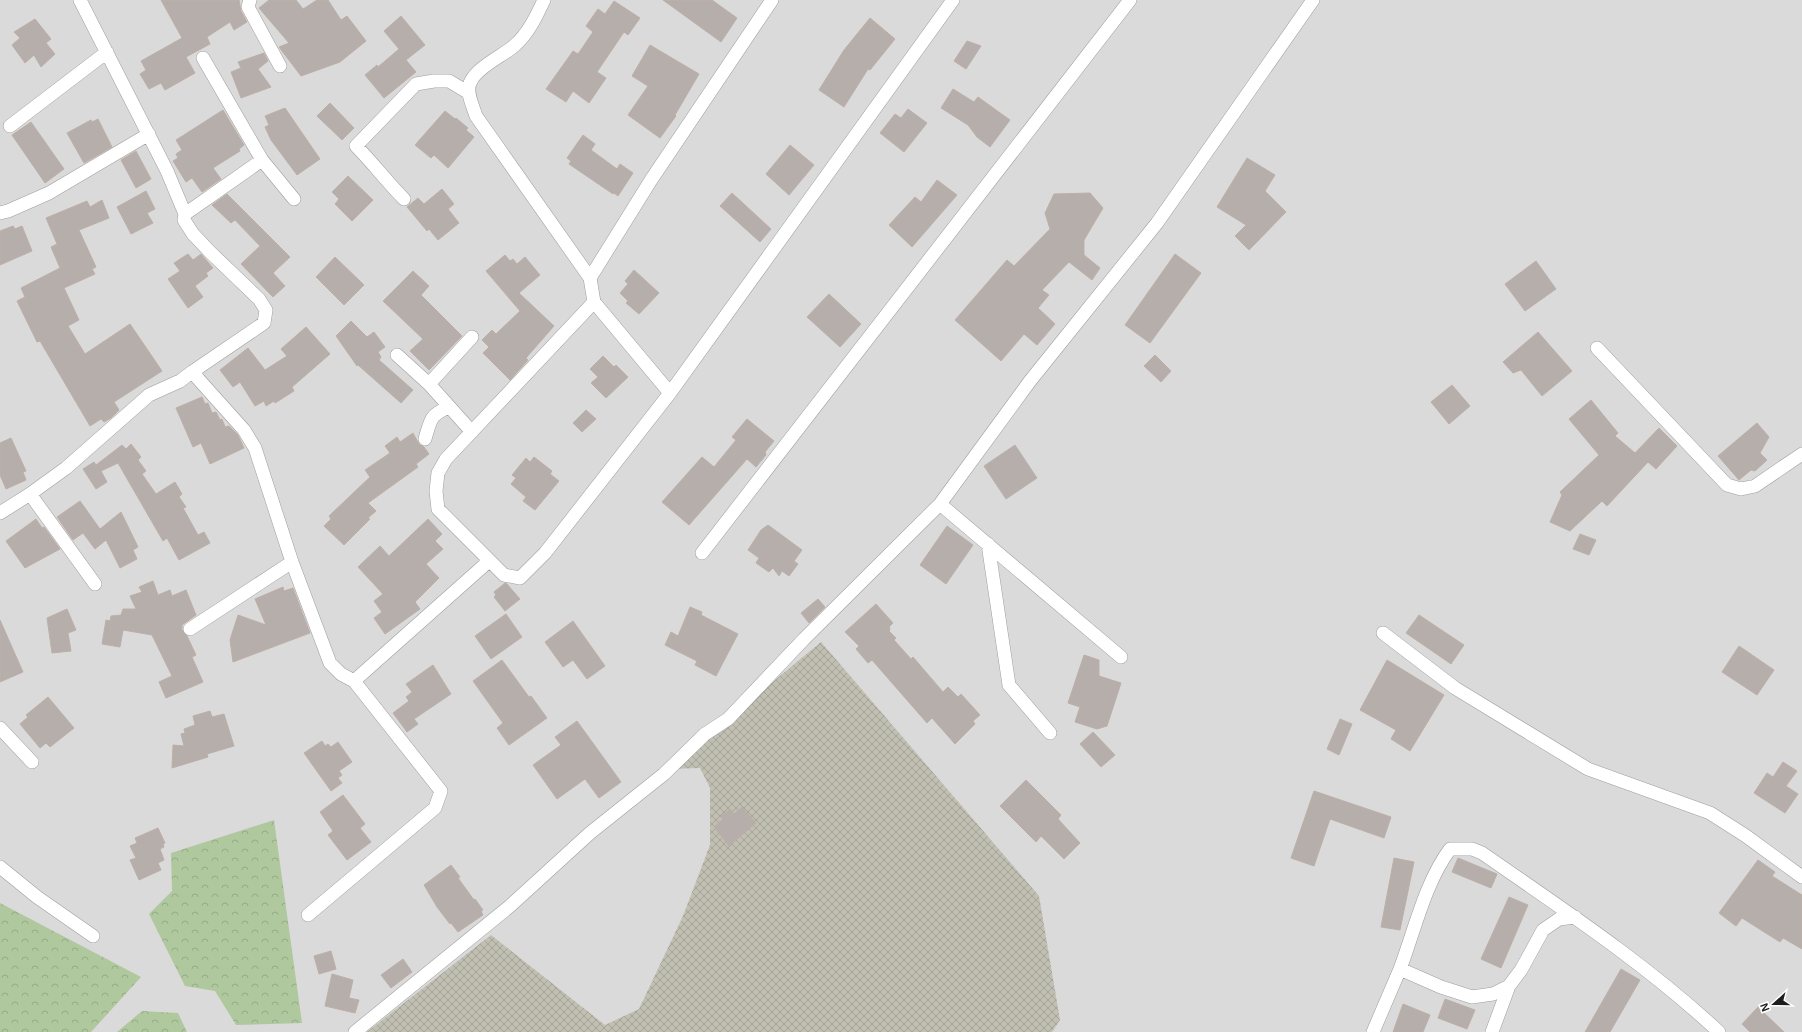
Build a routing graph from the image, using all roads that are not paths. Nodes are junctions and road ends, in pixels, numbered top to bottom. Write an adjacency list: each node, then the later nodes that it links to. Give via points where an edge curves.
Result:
1 (80, 0): 8 (street)
2 (250, 0): 10 (street, via 248,7)
3 (544, 0): 11 (street, via 525,34 470,81)
4 (772, 0): 19 (street, via 651,180)
5 (953, 0): 26 (street)
6 (1130, 0): 35 (street)
7 (1313, 0): 32 (street, via 1156,223 1030,381)
8 (107, 52): 12 (street); 13 (street)
9 (203, 58): 14 (street)
10 (280, 66)
11 (469, 93): 16 (street, via 449,81 416,84 356,146); 19 (street, via 476,116)
12 (10, 126)
13 (149, 134): 17 (street, via 49,193); 18 (street)
14 (262, 160): 15 (street); 18 (street)
15 (294, 199)
16 (404, 199)
17 (0, 213)
18 (185, 214): 24 (street, via 184,220 193,234 259,299 266,310 264,323)
19 (590, 278): 20 (street)
20 (594, 302): 26 (street); 28 (street)
21 (472, 337): 25 (street)
22 (1597, 348): 30 (street, via 1727,485 1741,489 1755,486)
23 (396, 355): 25 (street)
24 (192, 372): 31 (street, via 149,395 66,468); 37 (street, via 244,430 255,448)
25 (429, 384): 27 (street)
26 (670, 393): 36 (street, via 545,553 520,578 504,575)
27 (449, 407): 28 (street); 29 (street, via 435,413)
28 (472, 432): 36 (street, via 446,459 438,473 438,508)
29 (425, 439)
30 (1802, 454)
31 (30, 494): 33 (street); 38 (street)
32 (940, 504): 34 (street); 53 (street, via 804,639 728,719 704,734 664,774 590,833 510,906)
33 (2, 507)
34 (988, 544): 41 (street); 44 (street, via 1009,684)
35 (702, 553)
36 (489, 561): 42 (street)
37 (292, 562): 39 (street); 42 (street, via 330,663 341,674)
38 (95, 584)
39 (190, 629)
40 (1383, 633): 47 (street, via 1455,688 1574,761 1610,778 1710,813)
41 (1120, 657)
42 (354, 681): 48 (street, via 441,791 435,808)
43 (0, 728): 45 (street)
44 (1050, 733)
45 (32, 762)
46 (0, 866): 50 (street, via 37,897)
47 (1802, 876)
48 (308, 915)
49 (1574, 917): 51 (street, via 1482,852 1472,849 1450,849 1441,861 1420,911); 52 (street, via 1559,919 1543,930); 56 (street, via 1692,1006)
50 (94, 936)
51 (1400, 969): 52 (street, via 1440,987 1472,997 1493,994); 54 (street)
52 (1509, 986): 55 (street)
53 (355, 1032)
54 (1373, 1032)
55 (1492, 1032)
56 (1719, 1032)

